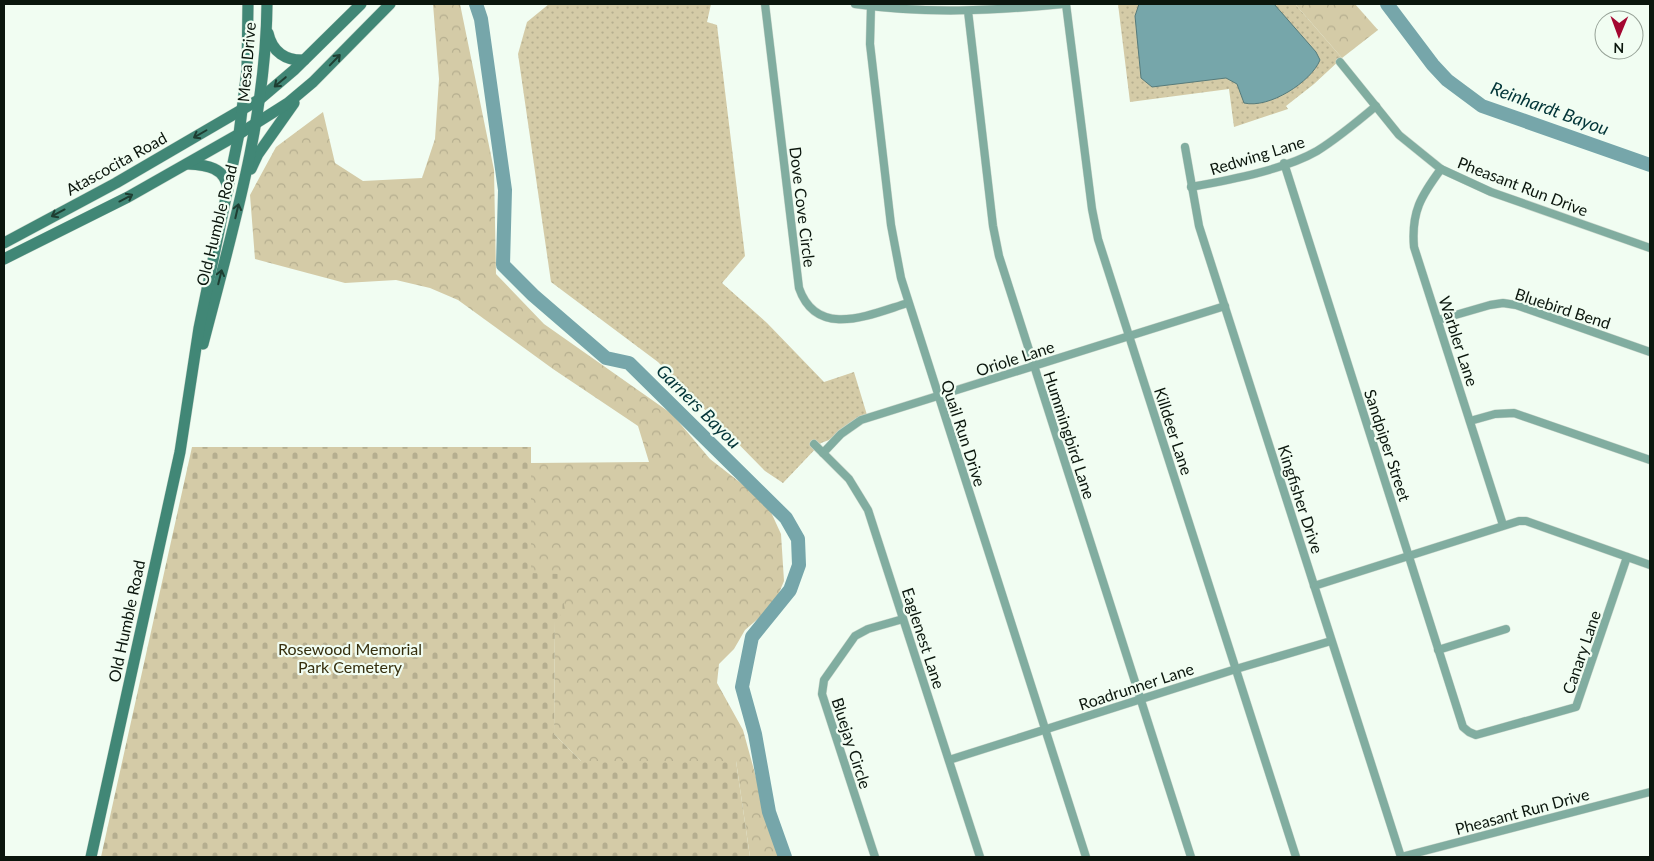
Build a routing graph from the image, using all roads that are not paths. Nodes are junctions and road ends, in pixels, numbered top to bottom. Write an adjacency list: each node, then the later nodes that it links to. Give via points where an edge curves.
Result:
1 (248, 4): 16 (main road, Mesa Drive, via 247,70)
2 (267, 4): 10 (main road, Mesa Drive)
3 (361, 4): 11 (main road)
4 (390, 4): 13 (main road, one-way to 4)
5 (765, 4): 29 (street, Dove Cove Circle, via 802,296 814,310 839,320)
6 (855, 4): 8 (street)
7 (1064, 4): 9 (street); 32 (street, Killdeer Lane, via 1092,209 1098,239)
8 (871, 6): 9 (street); 29 (street, Quail Run Drive, via 870,44 892,225 900,278)
9 (968, 11): 34 (street, Hummingbird Lane, via 999,256)
10 (266, 23): 11 (main road, via 274,49 288,59); 14 (main road, Mesa Drive)
11 (304, 60): 14 (main road, one-way to 14)
12 (1340, 62): 15 (street, Pheasant Run Drive)
13 (310, 85): 17 (main road); 23 (main road, via 258,154)
14 (260, 99): 16 (main road); 17 (main road, Mesa Drive)
15 (1376, 106): 21 (street, Redwing Lane, via 1315,152); 22 (street, Pheasant Run Drive, via 1399,135)
16 (242, 109): 18 (main road, Old Humble Road); 26 (main road, Atascocita Road, one-way to 26, via 118,182)
17 (256, 124): 18 (main road); 23 (main road, Old Humble Road)
18 (239, 134): 20 (main road, Atascocita Road); 25 (main road, Old Humble Road)
19 (1185, 147): 24 (street, Kingfisher Drive)
20 (186, 164): 25 (main road, via 218,171); 28 (main road, Atascocita Road, one-way to 20)
21 (1284, 164): 24 (street, Redwing Lane); 42 (street, Sandpiper Street)
22 (1441, 168): 27 (street, Pheasant Run Drive, via 1491,192); 31 (street, Warbler Lane, via 1423,193 1413,228 1414,247)
23 (243, 184): 35 (main road, Old Humble Road, one-way to 23)
24 (1191, 188): 30 (street, Kingfisher Drive, via 1199,226)
25 (228, 190): 35 (main road, Old Humble Road, via 199,328)
26 (4, 243)
27 (1650, 248)
28 (4, 259)
29 (908, 303): 36 (street, Quail Run Drive)
30 (1225, 306): 32 (street, Oriole Lane); 45 (street, Kingfisher Drive)
31 (1438, 320): 33 (street, Bluebird Bend, via 1503,303); 37 (street, Warbler Lane)
32 (1129, 335): 34 (street, Oriole Lane); 50 (street, Killdeer Lane)
33 (1650, 352)
34 (1034, 366): 36 (street, Oriole Lane); 51 (street, Hummingbird Lane)
35 (191, 392): 56 (main road, Old Humble Road)
36 (938, 397): 39 (street, Oriole Lane, via 861,420 840,434); 52 (street, Quail Run Drive)
37 (1470, 421): 40 (street, via 1514,413); 41 (street, Warbler Lane)
38 (814, 444): 39 (street, Eaglenest Lane)
39 (823, 453): 46 (street, Eaglenest Lane, via 849,479 868,510)
40 (1650, 460)
41 (1503, 525): 42 (street); 43 (street, via 1526,521)
42 (1409, 555): 45 (street); 49 (street, Sandpiper Street)
43 (1627, 557): 44 (street); 53 (street, Canary Lane, via 1576,707 1476,735)
44 (1650, 565)
45 (1314, 586): 48 (street, Kingfisher Drive)
46 (903, 618): 54 (street, Eaglenest Lane); 57 (street, Bluejay Circle, via 868,628 855,636 822,687)
47 (1506, 629): 49 (street)
48 (1331, 641): 50 (street, Roadrunner Lane); 62 (street, Kingfisher Drive)
49 (1438, 650): 53 (street, Sandpiper Street, via 1463,727)
50 (1236, 669): 51 (street, Roadrunner Lane); 61 (street, Killdeer Lane)
51 (1141, 699): 52 (street, Roadrunner Lane); 60 (street, Hummingbird Lane)
52 (1045, 730): 54 (street, Roadrunner Lane); 59 (street, Quail Run Drive)
53 (1468, 732)
54 (949, 760): 58 (street, Eaglenest Lane)
55 (1650, 792): 62 (street, Pheasant Run Drive)
56 (91, 857)
57 (874, 857)
58 (980, 857)
59 (1086, 857)
60 (1191, 857)
61 (1296, 857)
62 (1401, 857)

